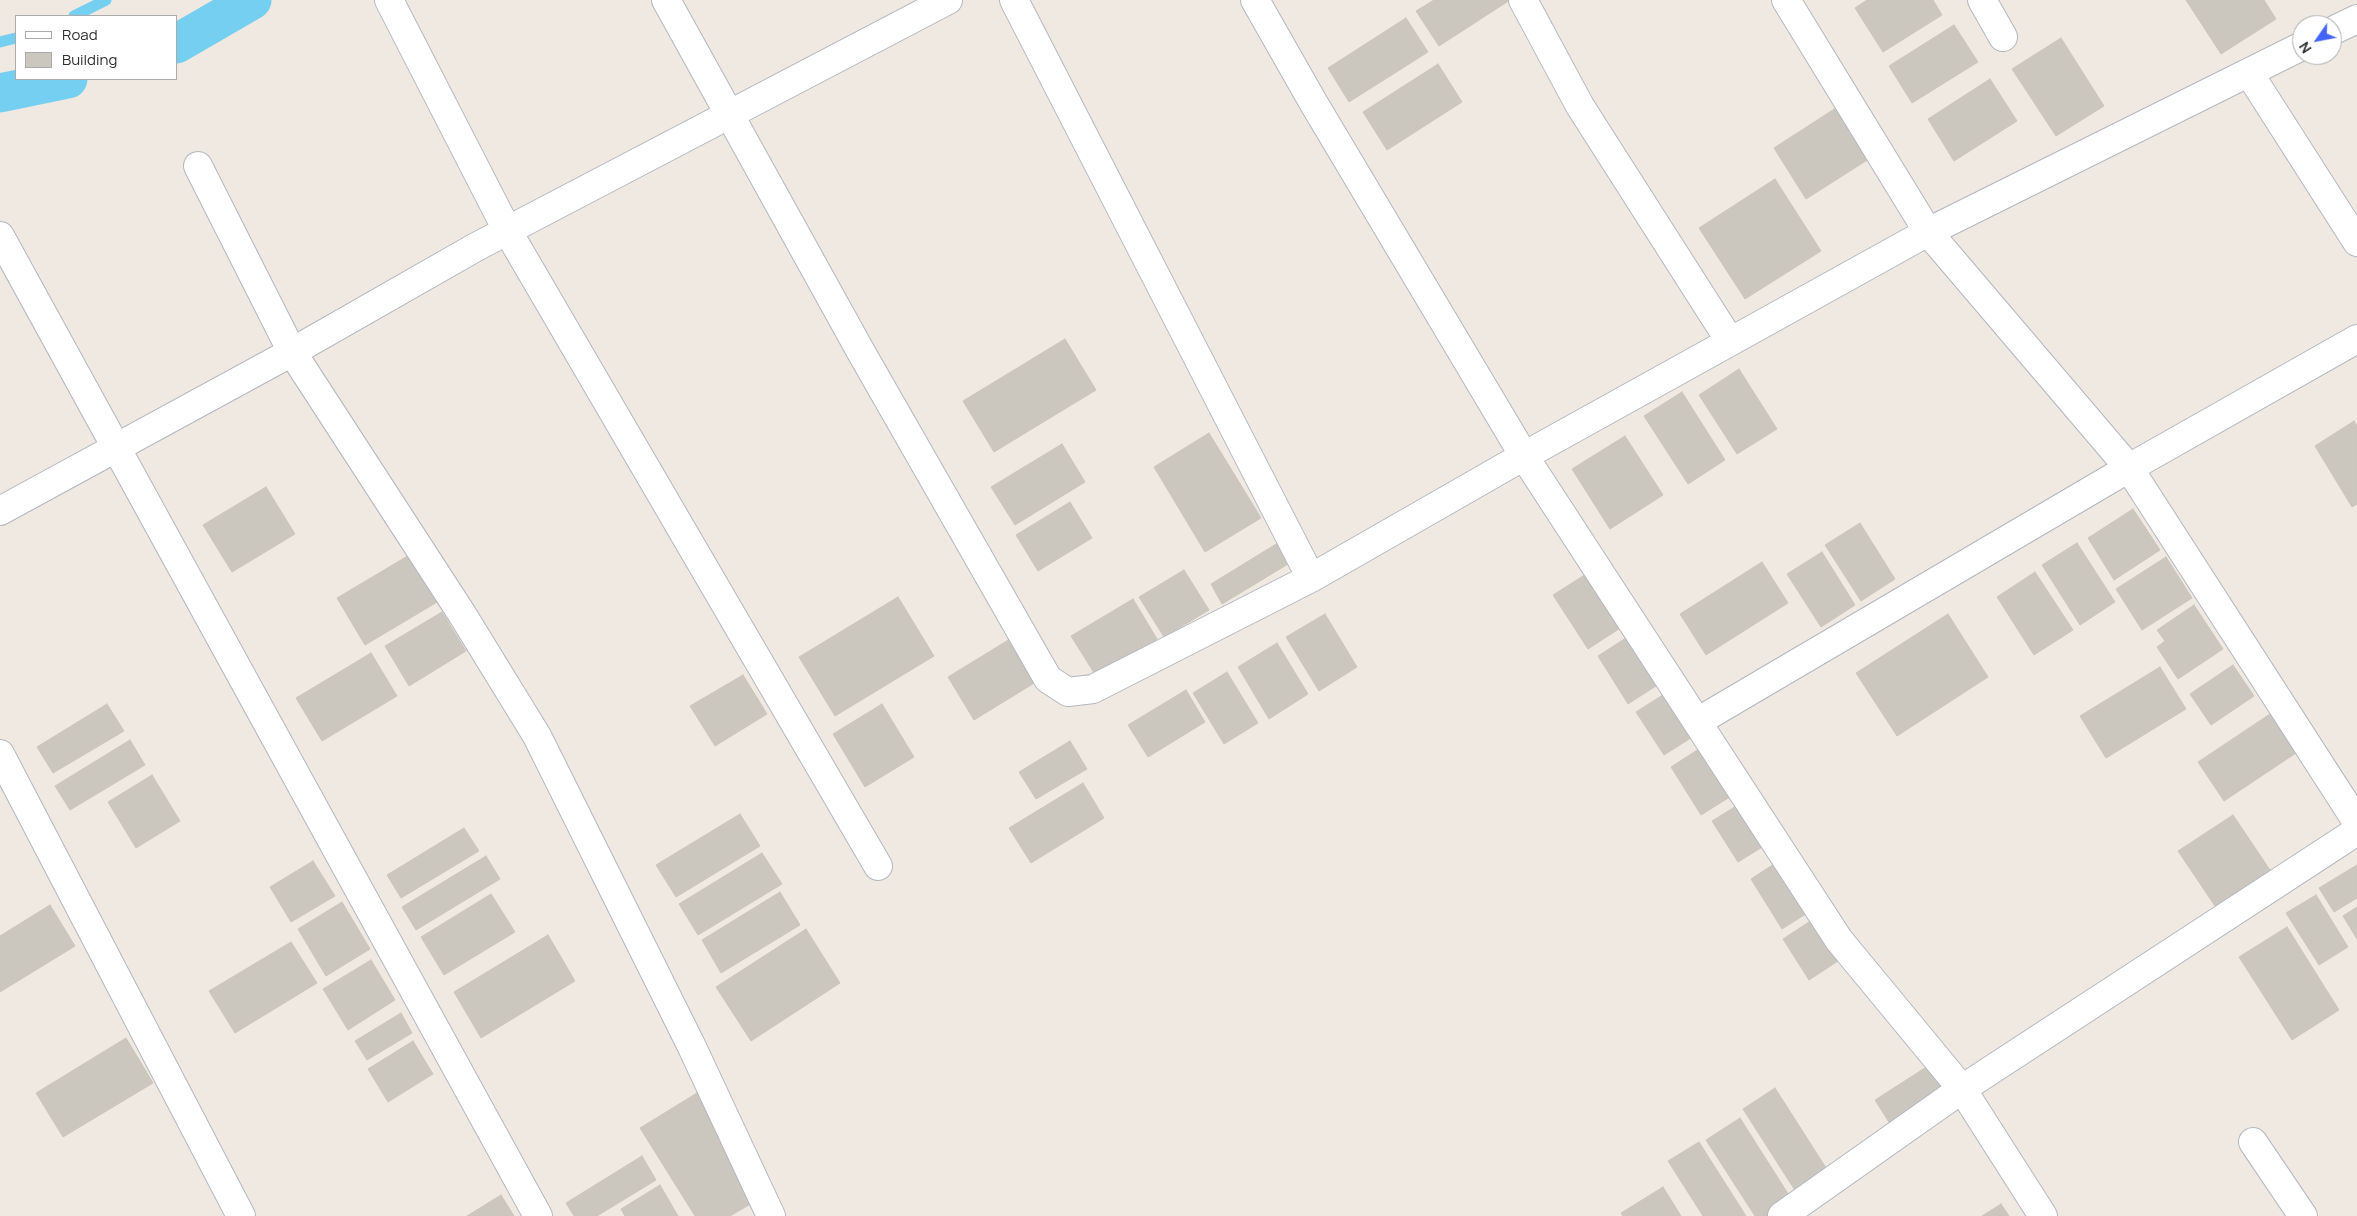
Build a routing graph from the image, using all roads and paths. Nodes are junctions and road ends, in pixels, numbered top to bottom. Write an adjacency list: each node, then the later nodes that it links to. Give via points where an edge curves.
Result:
1 (666, 0): 14 (street)
2 (948, 0): 14 (street)
3 (1014, 0): 27 (street)
4 (1255, 0): 24 (street)
5 (1524, 0): 21 (street, via 1580,106)
6 (1786, 0): 17 (street)
7 (1982, 0): 11 (street)
8 (391, 3): 16 (street)
9 (2357, 19): 10 (street)
10 (2342, 27)
11 (2003, 37)
12 (2292, 51): 13 (street)
13 (2249, 73): 17 (street); 19 (street)
14 (730, 114): 16 (street); 27 (street, via 1048,679 1068,692 1093,689)
15 (198, 166): 22 (street)
16 (507, 230): 22 (street); 32 (street)
17 (1928, 232): 21 (street); 25 (street)
18 (0, 236): 23 (street)
19 (2357, 242)
20 (2357, 340): 25 (street)
21 (1730, 341): 24 (street)
22 (292, 352): 23 (street); 37 (street, via 537,736)
23 (115, 449): 26 (street); 36 (street)
24 (1524, 456): 27 (street); 28 (street)
25 (2129, 468): 28 (street); 30 (street)
26 (0, 510)
27 (1311, 578)
28 (1697, 722): 33 (street, via 1839,940)
29 (0, 754): 35 (street)
30 (2357, 822)
31 (2357, 831): 33 (street)
32 (878, 866)
33 (1962, 1089): 38 (street); 39 (street)
34 (2253, 1142): 40 (street)
35 (242, 1216)
36 (538, 1216)
37 (772, 1216)
38 (1782, 1216)
39 (2043, 1216)
40 (2303, 1216)

